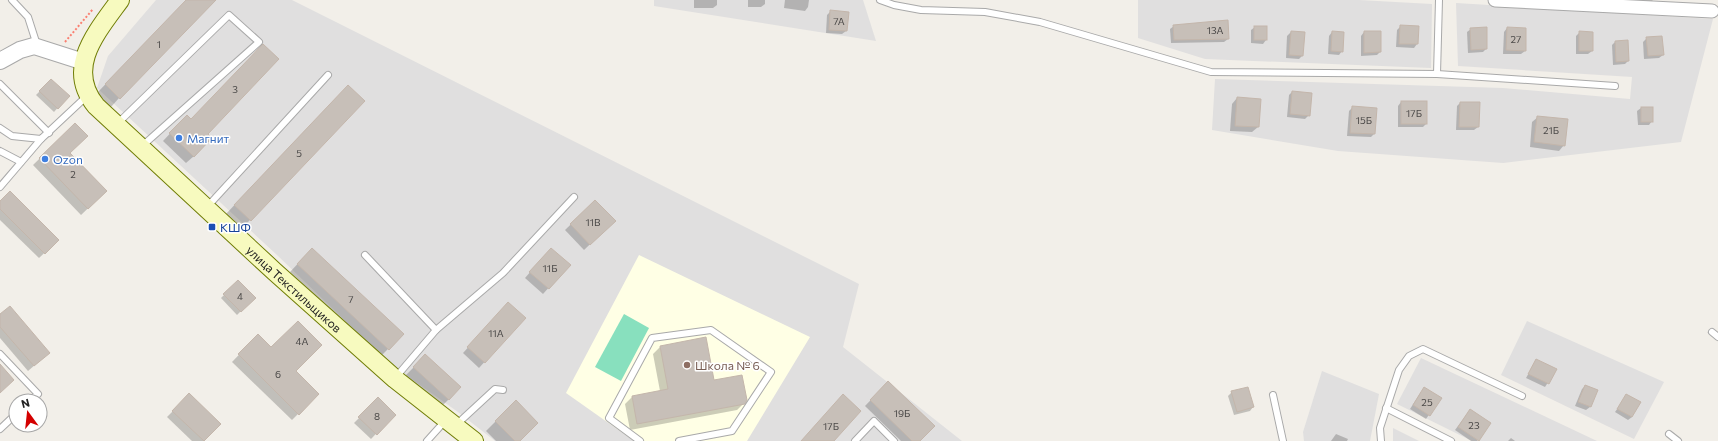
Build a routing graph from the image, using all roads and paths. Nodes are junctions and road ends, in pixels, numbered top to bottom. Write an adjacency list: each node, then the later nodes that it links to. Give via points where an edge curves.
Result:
1 (12, 0): 9 (lane, via 28,17)
2 (120, 0): 12 (main road, via 92,43)
3 (880, 0): 13 (lane, via 921,10 985,12 1040,22 1211,72)
4 (1439, 0): 13 (lane)
5 (1495, 0): 6 (street)
6 (1604, 3): 8 (street)
7 (96, 6): 10 (path)
8 (1712, 11)
9 (38, 47): 10 (street); 11 (street, via 26,48)
10 (55, 54): 12 (street)
11 (0, 61)
12 (84, 62): 17 (main road, via 83,80)
13 (1437, 74): 16 (lane)
14 (328, 75): 27 (lane)
15 (0, 84): 20 (lane)
16 (1615, 86)
17 (88, 96): 18 (main road, улица Текстильщиков); 20 (lane)
18 (115, 126): 22 (main road, улица Текстильщиков); 22 (lane, via 229,15 259,42)
19 (0, 128): 21 (lane, via 12,136)
20 (49, 133): 21 (lane)
21 (41, 139): 24 (lane)
22 (140, 148): 27 (main road, улица Текстильщиков)
23 (0, 151): 24 (lane)
24 (21, 162): 25 (lane)
25 (0, 187)
26 (574, 197): 29 (lane, via 503,273)
27 (206, 208): 33 (main road, улица Текстильщиков)
28 (365, 255): 29 (lane)
29 (436, 330): 33 (lane)
30 (1712, 332): 31 (lane)
31 (1718, 337)
32 (0, 354): 35 (lane)
33 (395, 379): 40 (main road, улица Текстильщиков)
34 (503, 390): 40 (lane, via 495,389)
35 (37, 393)
36 (1273, 395): 49 (lane)
37 (1522, 396): 38 (lane, via 1423,349 1409,356 1399,370)
38 (1386, 408): 50 (lane, via 1380,428); 51 (lane)
39 (8, 422): 41 (lane)
40 (450, 423): 43 (lane); 44 (main road, улица Текстильщиков)
41 (0, 429)
42 (1669, 434): 52 (lane)
43 (427, 441)
44 (474, 441)
45 (640, 441): 46 (lane, via 610,418 652,338 711,330 771,372 732,431)
46 (679, 441)
47 (855, 441): 48 (lane, via 874,421)
48 (894, 441)
49 (1283, 441)
50 (1380, 441)
51 (1451, 441)
52 (1678, 441)

